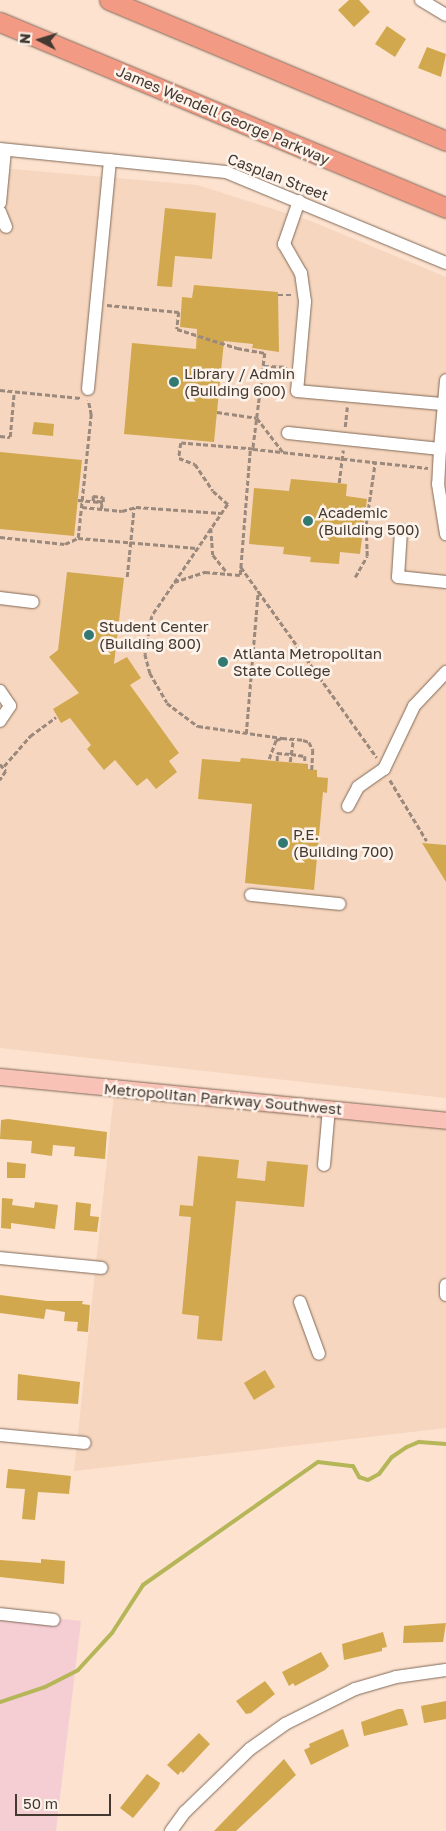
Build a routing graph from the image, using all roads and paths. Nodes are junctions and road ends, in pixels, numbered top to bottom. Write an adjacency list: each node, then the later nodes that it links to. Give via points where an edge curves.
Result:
1 (109, 0): 5 (highway)
2 (421, 0): 3 (street)
3 (446, 15)
4 (0, 22): 10 (highway, James Wendell George Parkway)
5 (446, 141)
6 (3, 150): 7 (street, Casplan Street); 9 (street)
7 (110, 160): 8 (street, Casplan Street, via 226,172); 15 (street)
8 (298, 201): 13 (street, Casplan Street); 23 (street, via 284,244 301,273 305,302 297,390)
9 (0, 203)
10 (446, 208)
11 (0, 212): 12 (street)
12 (6, 227)
13 (446, 263)
14 (278, 295): 16 (path, via 293,295)
15 (95, 304): 18 (path, via 179,312 177,329 265,353); 20 (street)
16 (292, 304)
17 (288, 358): 18 (path, via 287,367)
18 (264, 366): 26 (path)
19 (446, 380): 23 (street)
20 (88, 389)
21 (0, 390): 22 (path)
22 (14, 392): 29 (path, via 10,437); 36 (path, via 88,399 90,415)
23 (444, 404): 30 (street)
24 (217, 412): 26 (path)
25 (346, 412): 27 (path)
26 (257, 418): 31 (path); 32 (path)
27 (346, 421)
28 (288, 433): 30 (street)
29 (0, 436)
30 (440, 449): 42 (street, via 438,484)
31 (252, 450): 32 (path); 39 (path, via 181,443 179,458 195,464 213,492 228,504); 47 (path)
32 (283, 452): 33 (path)
33 (375, 462): 34 (path); 49 (path, via 366,524 367,556)
34 (431, 468)
35 (78, 500): 38 (path, bridge, via 94,502 103,502 103,497 93,496 93,501 102,502)
36 (82, 507): 38 (path); 44 (path)
37 (134, 507): 38 (path, via 122,511); 39 (path); 45 (path)
38 (101, 509)
39 (221, 513): 40 (path)
40 (211, 528): 46 (path); 48 (path, via 213,555)
41 (401, 532): 51 (street, via 398,577)
42 (446, 534)
43 (0, 537): 44 (path, via 65,544)
44 (78, 538): 45 (path)
45 (130, 542): 46 (path); 50 (path)
46 (197, 548): 52 (path)
47 (241, 567): 48 (path, via 240,575); 53 (path)
48 (228, 574): 52 (path, via 206,572)
49 (355, 577)
50 (127, 578)
51 (446, 582)
52 (174, 583): 60 (path, via 152,616 147,634 146,654 156,687 167,703 198,726)
53 (258, 591): 60 (path); 70 (path)
54 (0, 598): 55 (street)
55 (33, 602)
56 (446, 672): 70 (street, via 414,706)
57 (0, 691): 59 (street, via 10,706)
58 (56, 717): 69 (path, via 30,736)
59 (0, 722)
60 (246, 734): 61 (path)
61 (282, 738): 62 (path); 64 (path, via 271,748)
62 (292, 740): 63 (path); 71 (path, via 309,742 313,750)
63 (291, 754): 65 (path, via 277,753); 66 (path); 68 (path, via 305,756)
64 (268, 759)
65 (277, 761)
66 (290, 762)
67 (0, 764): 69 (path)
68 (305, 764)
69 (4, 766): 72 (path, via 6,773)
70 (384, 769): 73 (street, via 358,787); 74 (path)
71 (312, 770)
72 (0, 780)
73 (348, 806)
74 (427, 841)
75 (251, 894): 76 (street)
76 (340, 904)
77 (0, 1077): 78 (main road, Metropolitan Parkway Southwest)
78 (329, 1108): 79 (main road, Metropolitan Parkway Southwest); 80 (street)
79 (446, 1121)
80 (324, 1165)
81 (0, 1258): 82 (street)
82 (102, 1268)
83 (446, 1285): 84 (street)
84 (446, 1295)
85 (300, 1302): 86 (street)
86 (319, 1354)
87 (0, 1435): 88 (street)
88 (84, 1443)
89 (0, 1614): 90 (street)
90 (54, 1620)
91 (446, 1670): 92 (street, via 396,1677 355,1689 284,1724 250,1749 185,1812)
92 (171, 1831)

